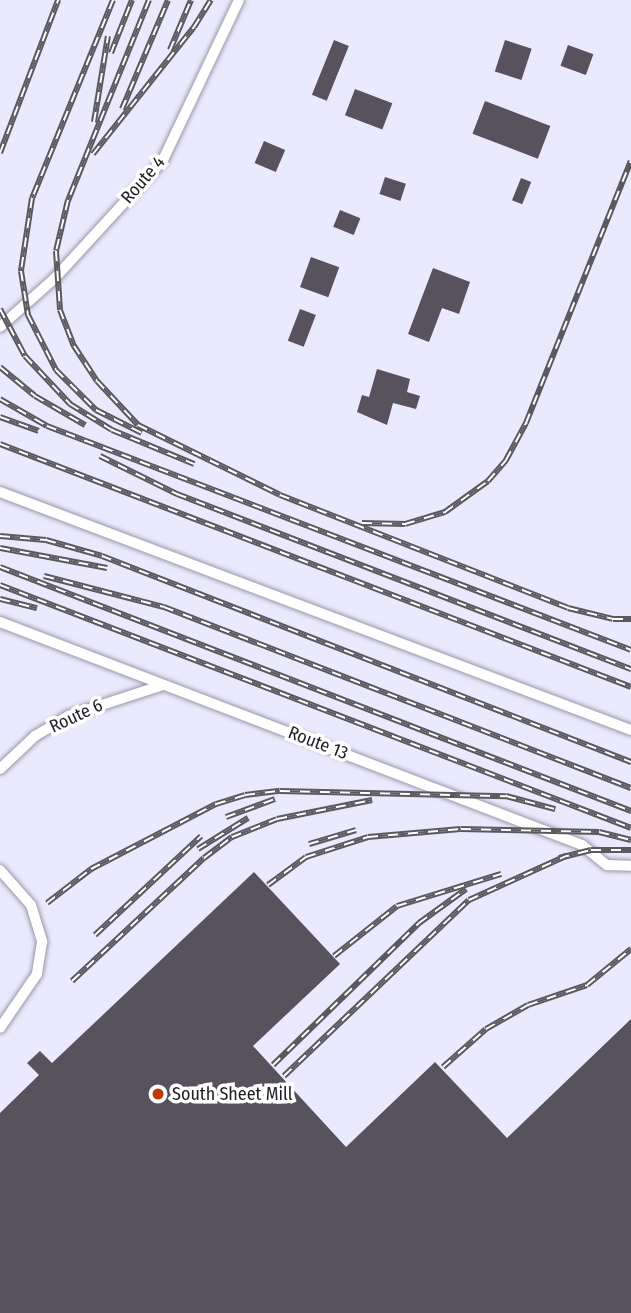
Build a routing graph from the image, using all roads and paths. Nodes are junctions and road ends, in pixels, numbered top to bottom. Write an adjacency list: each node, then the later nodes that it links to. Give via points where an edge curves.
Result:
1 (239, 0): 2 (street, Route 4, via 163,160 55,278)
2 (0, 327)
3 (0, 492): 6 (street)
4 (0, 622): 5 (street, Route 13)
5 (164, 684): 7 (street, Route 6, via 68,716 35,736); 8 (street, Route 13, via 582,845 607,865)
6 (631, 730)
7 (0, 769)
8 (631, 866)
9 (0, 870): 10 (street, via 31,905 41,942 37,974)
10 (0, 1028)

